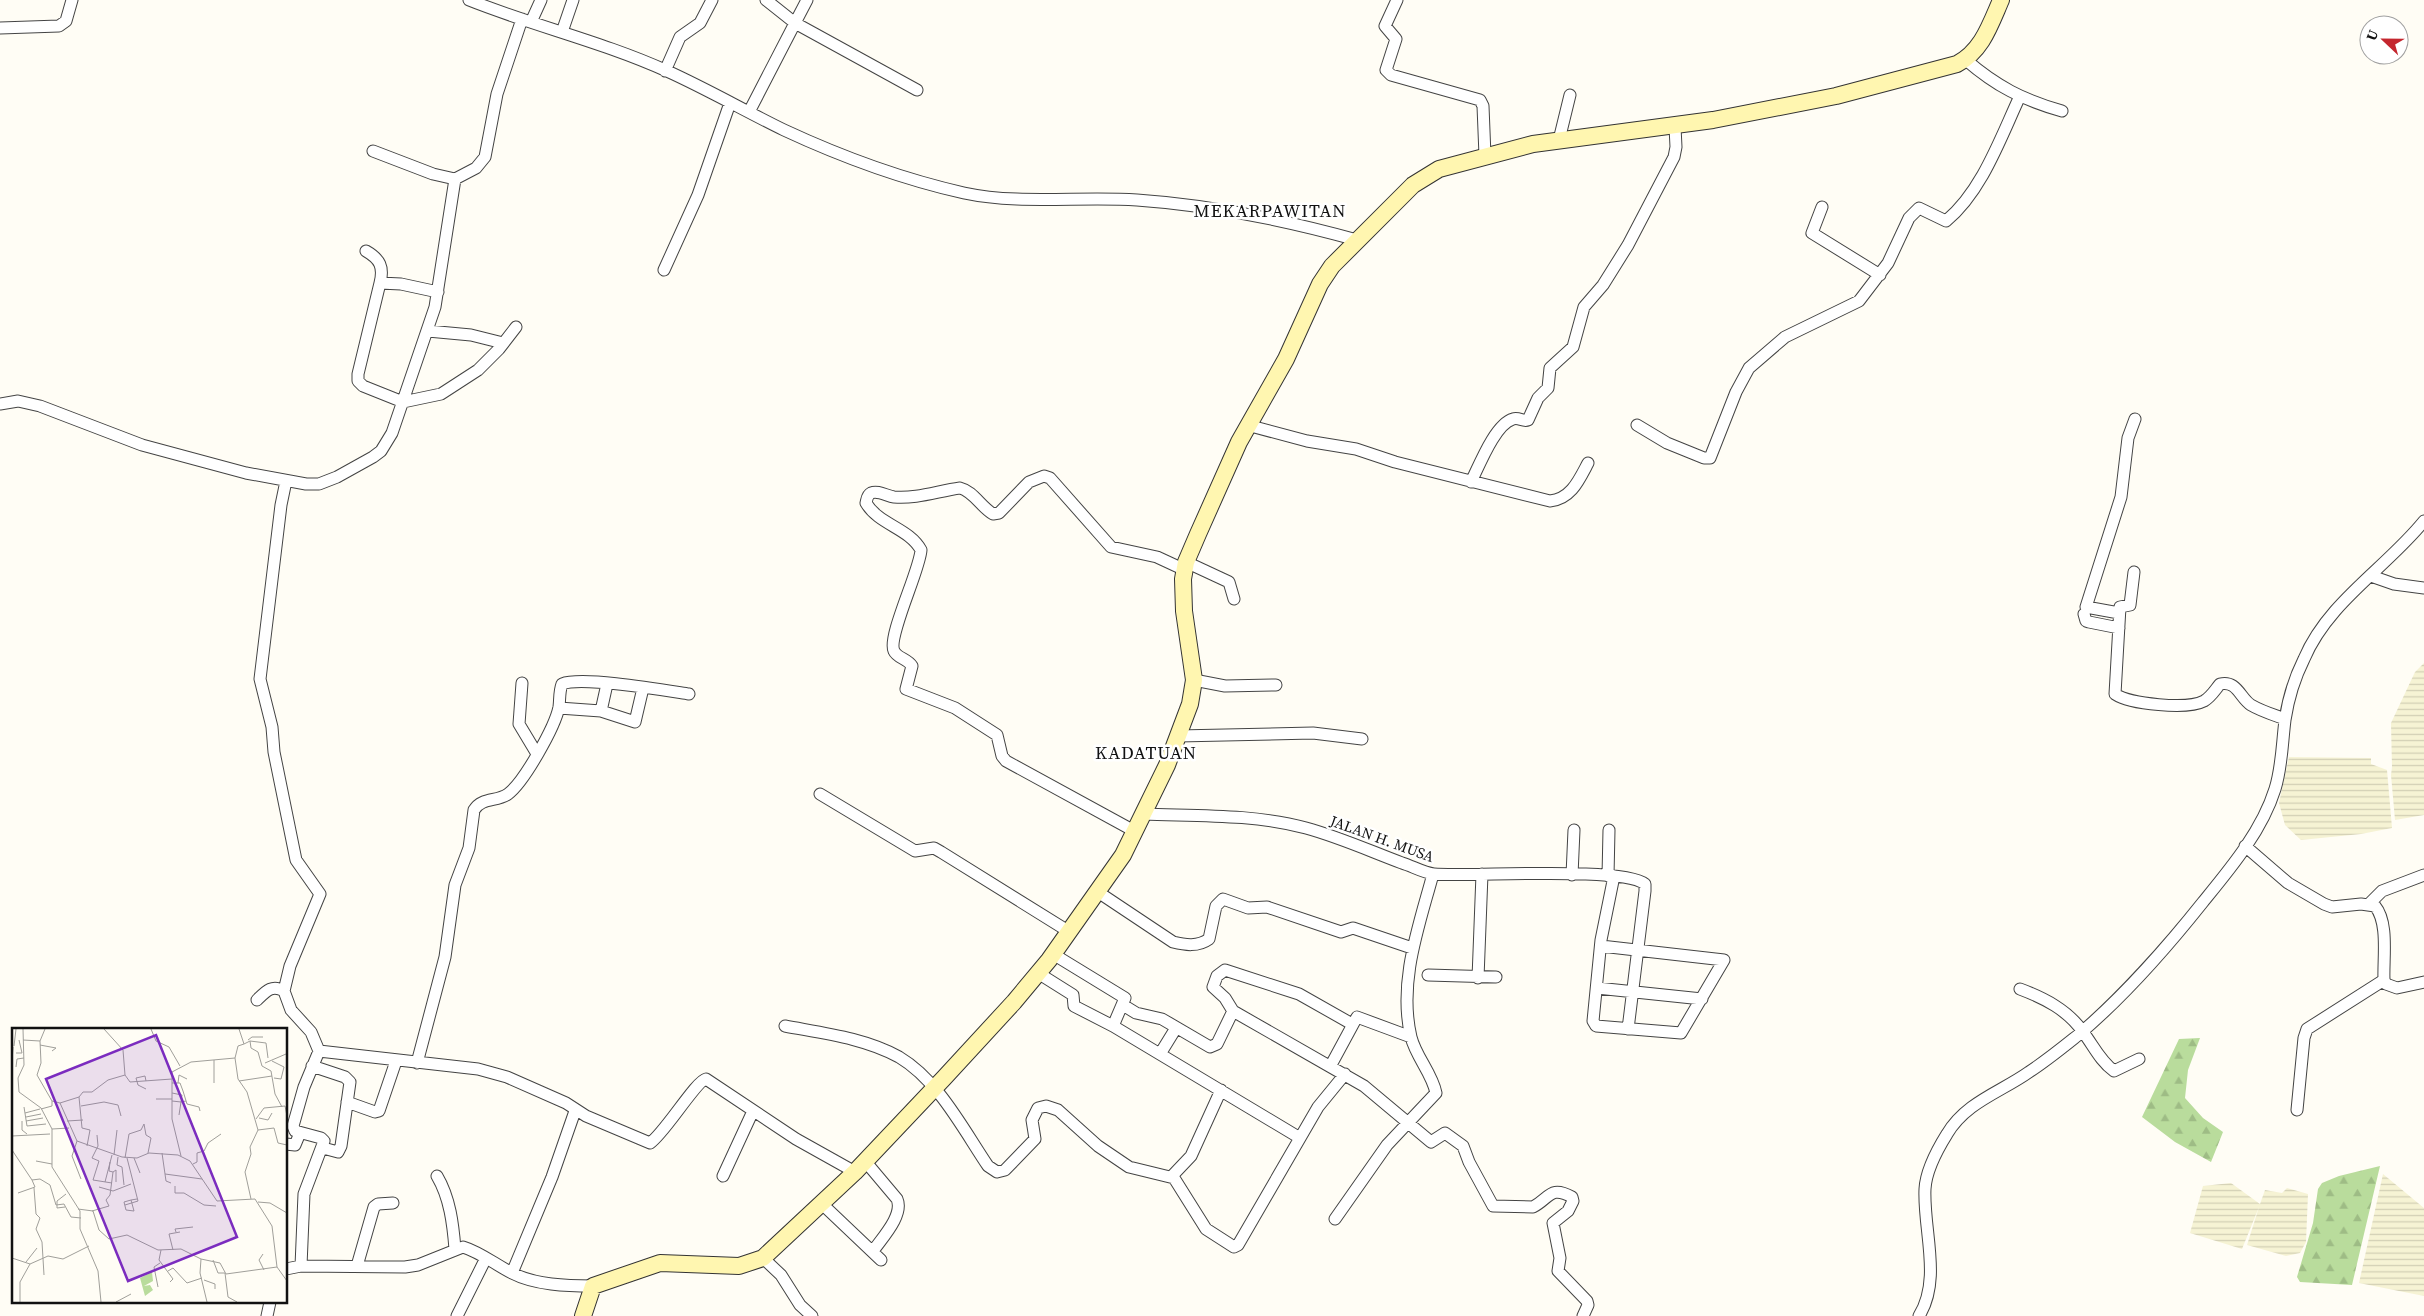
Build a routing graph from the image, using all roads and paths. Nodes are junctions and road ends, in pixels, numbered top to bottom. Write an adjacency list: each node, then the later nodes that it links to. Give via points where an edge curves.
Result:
1 (72, 0): 14 (street, via 66,21 59,26)
2 (469, 0): 11 (street)
3 (504, 0): 11 (street)
4 (542, 0): 12 (street)
5 (574, 0): 15 (street)
6 (712, 0): 17 (street, via 700,23 676,43)
7 (766, 0): 13 (street)
8 (807, 0): 13 (street)
9 (1398, 0): 27 (street, via 1385,26 1396,39 1386,66 1388,73 1480,100)
10 (2001, 0): 16 (street, via 1982,41)
11 (498, 11): 12 (street)
12 (527, 20): 15 (street); 28 (street, via 497,94 484,157 476,168)
13 (795, 23): 18 (street); 23 (street)
14 (0, 28)
15 (562, 32): 17 (street)
16 (1966, 60): 20 (street, via 1999,86); 24 (street, via 1836,96)
17 (666, 70): 21 (street)
18 (918, 90)
19 (1570, 96): 25 (street)
20 (2020, 96): 22 (street); 33 (street, via 1994,152 1961,206 1946,221 1917,209)
21 (730, 103): 23 (street); 32 (street, via 698,195)
22 (2062, 111)
23 (749, 112): 30 (street, via 827,149 892,174 968,194 1184,204)
24 (1675, 127): 25 (street); 46 (street, via 1674,157 1628,246 1603,285 1584,307 1573,348 1550,368 1548,388 1538,398 1528,420 1512,419 1498,432)
25 (1559, 140): 27 (street)
26 (373, 151): 28 (street)
27 (1485, 156): 30 (street, via 1422,178)
28 (455, 179): 35 (street)
29 (1822, 207): 33 (street, via 1812,233)
30 (1357, 240): 42 (street, via 1320,284 1286,359)
31 (366, 251): 34 (street, via 381,264)
32 (664, 270)
33 (1880, 275): 43 (street, via 1859,301 1785,337 1750,368 1736,392 1709,458 1667,443)
34 (380, 283): 35 (street); 39 (street, via 358,381 369,390)
35 (438, 292): 37 (street)
36 (516, 326): 38 (street)
37 (428, 331): 38 (street, via 471,335); 39 (street)
38 (503, 343): 39 (street, via 478,370 454,387 441,394)
39 (403, 402): 45 (street, via 392,433 373,457 320,484)
40 (0, 404): 45 (street, via 18,401 40,406 142,445)
41 (2135, 419): 53 (street, via 2128,438 2121,497 2086,607)
42 (1247, 425): 46 (street, via 1307,441 1356,449); 48 (street)
43 (1637, 425)
44 (1588, 463): 46 (street, via 1569,494 1557,501)
45 (286, 481): 94 (street, via 260,678 296,860 320,896 290,966)
46 (1471, 482)
47 (2424, 521): 50 (street)
48 (1186, 566): 52 (street, via 1229,582); 56 (street, via 1182,596); 72 (street, via 1111,547 1050,478 1044,476 1029,482 999,513 993,514 960,488 921,496 894,497 871,493 867,497 866,503 877,516 913,538 920,550 893,647 894,652 912,666 906,689 959,710 997,735 1006,761)
49 (2134, 572): 53 (street, via 2130,605 2120,606)
50 (2371, 576): 51 (street, via 2394,584); 64 (street, via 2320,628 2304,658)
51 (2424, 588)
52 (1234, 599)
53 (2119, 613): 55 (street)
54 (2084, 614): 55 (street, via 2086,621)
55 (2118, 628): 64 (street, via 2113,692 2117,696 2154,704 2198,704 2224,683 2239,690 2249,704)
56 (1194, 680): 59 (street, via 1225,686); 65 (street, via 1190,704)
57 (522, 683): 67 (street, via 519,724)
58 (607, 684): 60 (street); 62 (street, via 564,683); 63 (street)
59 (1276, 685)
60 (643, 688): 61 (street); 63 (street, via 636,722)
61 (688, 694)
62 (559, 708): 63 (street); 67 (street)
63 (601, 711)
64 (2285, 720): 73 (street, via 2275,790)
65 (1178, 736): 66 (street, via 1313,733); 69 (street)
66 (1362, 739)
67 (537, 754): 111 (street, via 508,794 484,801 474,810 470,848 455,885 445,957)
68 (820, 794): 81 (street, via 915,850 934,848 942,852)
69 (1144, 814): 72 (street); 74 (street, JALAN H. MUSA, via 1264,820 1305,828)
70 (1574, 830): 76 (street)
71 (1609, 830): 78 (street)
72 (1136, 832): 79 (street)
73 (2245, 846): 80 (street, via 2288,883 2324,904 2332,907); 105 (street, via 2162,950)
74 (1433, 874): 75 (street, JALAN H. MUSA); 83 (street)
75 (1482, 874): 76 (street, JALAN H. MUSA); 88 (street)
76 (1572, 875): 78 (street, JALAN H. MUSA)
77 (2424, 875): 80 (street, via 2382,891)
78 (1611, 876): 82 (street); 84 (street, JALAN H. MUSA, via 1640,880 1645,884)
79 (1098, 892): 81 (street); 83 (street, via 1173,942 1183,945 1196,945 1209,939 1216,906 1223,899 1248,908 1267,907 1341,932 1353,928)
80 (2369, 904): 90 (street, via 2375,906 2381,917)
81 (1068, 931): 85 (street)
82 (1601, 946): 84 (street); 92 (street)
83 (1412, 948): 106 (street, via 1408,993)
84 (1638, 950): 95 (street); 96 (street, via 1724,960)
85 (1053, 954): 86 (street); 98 (street, via 1124,996)
86 (1038, 973): 102 (street, via 1073,995 1074,1006); 115 (street)
87 (1428, 975): 88 (street)
88 (1478, 978): 89 (street)
89 (1496, 978)
90 (2384, 980): 91 (street, via 2397,988); 118 (street, via 2307,1029)
91 (2424, 982)
92 (1597, 988): 95 (street); 104 (street, via 1594,1025)
93 (2020, 988): 105 (street, via 2045,998)
94 (284, 991): 97 (street, via 270,988); 107 (street, via 291,1010 311,1032)
95 (1631, 991): 96 (street); 104 (street)
96 (1702, 999): 104 (street, via 1681,1033)
97 (257, 1000)
98 (1123, 1005): 102 (street); 103 (street, via 1136,1014 1162,1019)
99 (1233, 1011): 100 (street, via 1214,987 1217,976 1225,970 1299,994); 103 (street, via 1213,1047); 113 (street)
100 (1352, 1024): 106 (street, via 1359,1017); 113 (street)
101 (785, 1026): 115 (street, via 841,1036 892,1054)
102 (1113, 1026): 108 (street)
103 (1176, 1028): 108 (street)
104 (1628, 1029)
105 (2083, 1031): 109 (street, via 2103,1061 2114,1071); 141 (street, via 2030,1072 1978,1101 1949,1130 1934,1158 1925,1187 1930,1262)
106 (1411, 1037): 121 (street, via 1436,1093)
107 (319, 1052): 110 (street); 112 (street)
108 (1160, 1054): 116 (street)
109 (2139, 1059)
110 (396, 1061): 111 (street); 117 (street, via 378,1111)
111 (417, 1063): 119 (street, via 478,1069 507,1077 566,1103)
112 (312, 1066): 117 (street, via 345,1077 350,1082); 122 (street, via 293,1122 294,1129)
113 (1331, 1066): 114 (street)
114 (1345, 1074): 121 (street); 123 (street, via 1321,1102)
115 (934, 1088): 126 (street); 129 (street, via 988,1166 997,1172 1005,1170 1035,1139 1032,1120 1038,1108 1046,1106 1058,1110 1094,1143 1126,1164)
116 (1221, 1090): 123 (street); 129 (street, via 1188,1161)
117 (347, 1102): 125 (street, via 338,1152)
118 (2297, 1110)
119 (575, 1111): 120 (street, via 650,1143 704,1079); 139 (street)
120 (753, 1112): 126 (street, via 796,1139); 128 (street)
121 (1407, 1122): 132 (street); 145 (street, via 1430,1141 1445,1133 1461,1144 1493,1206 1531,1208 1558,1191 1568,1194 1573,1202 1553,1225 1560,1258 1558,1271 1587,1301)
122 (300, 1133): 124 (street, via 295,1145); 125 (street, via 321,1138)
123 (1300, 1138): 129 (street, via 1236,1247 1231,1247 1206,1229)
124 (288, 1144)
125 (323, 1148): 136 (street, via 304,1194)
126 (860, 1166): 131 (street); 131 (street, via 897,1199 900,1206 877,1256)
127 (437, 1176): 133 (street, via 448,1200)
128 (723, 1176)
129 (1172, 1176)
130 (393, 1203): 137 (street, via 374,1207)
131 (821, 1203): 135 (street)
132 (1335, 1219)
133 (455, 1249): 134 (street, via 463,1247); 137 (street, via 418,1265)
134 (486, 1258): 139 (street); 142 (street)
135 (763, 1258): 140 (street, via 739,1266 660,1263); 144 (street, via 781,1275 800,1305)
136 (301, 1266): 137 (street); 138 (street)
137 (357, 1266)
138 (288, 1269)
139 (512, 1273): 140 (street, via 529,1280)
140 (593, 1286): 143 (street)
141 (1925, 1304): 146 (street); 147 (street)
142 (457, 1316)
143 (583, 1316)
144 (812, 1316)
145 (1584, 1316)
146 (1919, 1316)
147 (1930, 1316)

